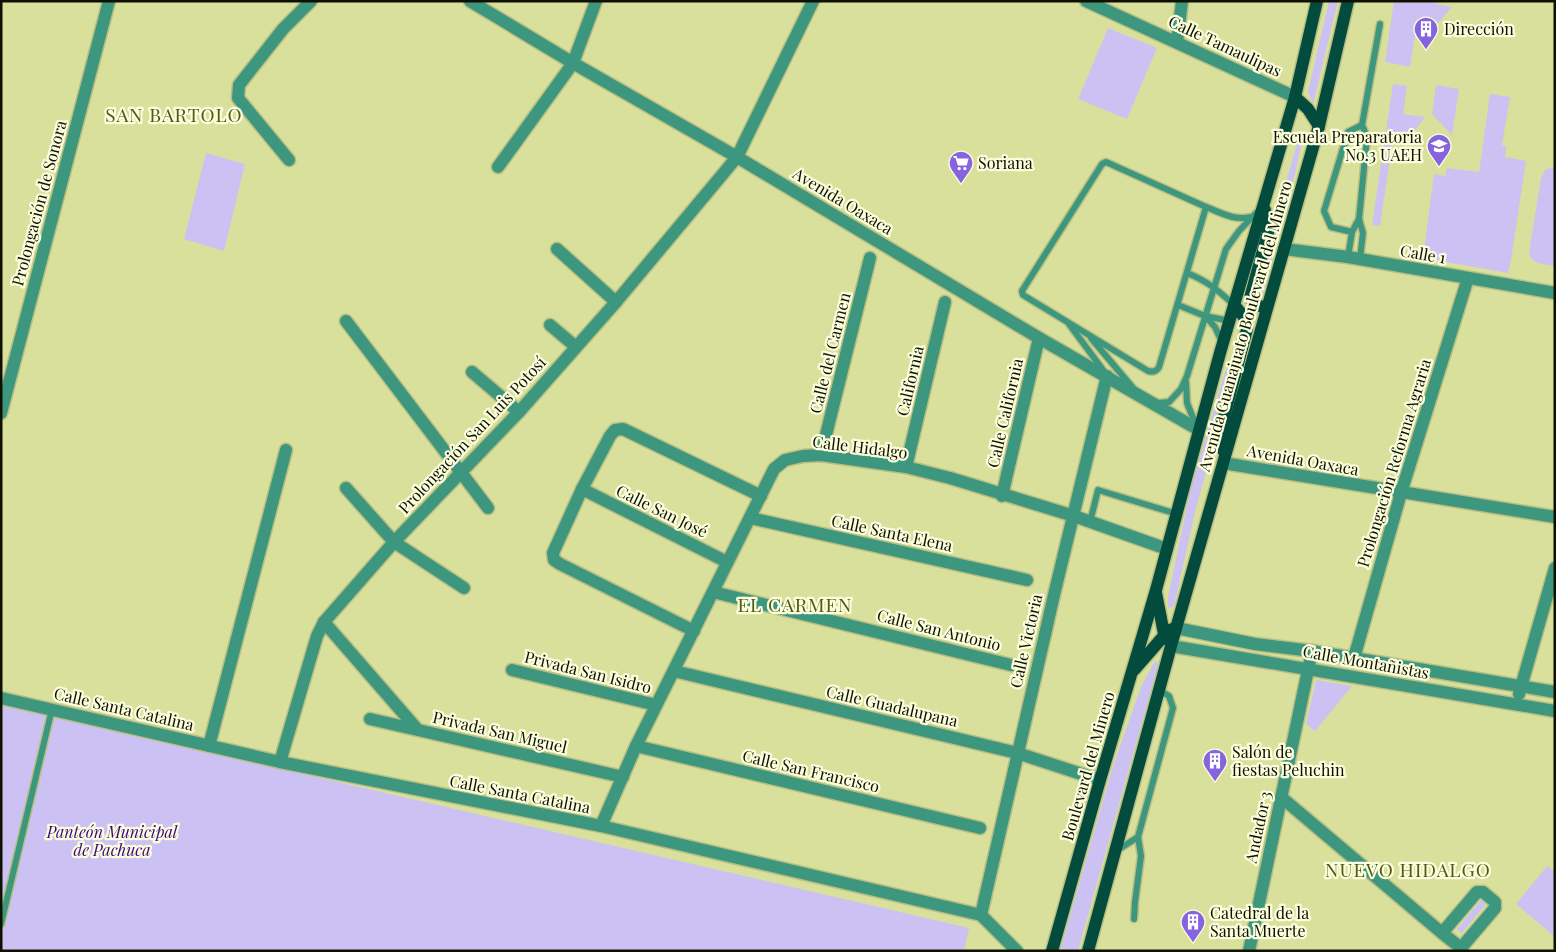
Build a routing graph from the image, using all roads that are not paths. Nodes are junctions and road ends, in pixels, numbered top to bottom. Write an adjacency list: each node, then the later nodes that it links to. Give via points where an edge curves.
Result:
1 (109, 1): 54 (street, Prolongación de Sonora)
2 (310, 1): 17 (street, via 283,29 239,86 238,98)
3 (470, 1): 12 (street, Avenida Oaxaca)
4 (596, 1): 12 (street)
5 (813, 1): 16 (street, Prolongación San Luis Potosí)
6 (1086, 1): 11 (street, Calle Tamaulipas)
7 (1182, 1): 11 (street)
8 (1317, 1): 13 (main road, Avenida Guanajuato Boulevard del Minero)
9 (1348, 1): 15 (main road, Avenida Guanajuato Boulevard del Minero)
10 (1380, 24): 14 (lane)
11 (1177, 42): 13 (street, Calle Tamaulipas)
12 (573, 63): 16 (street, Avenida Oaxaca); 18 (street)
13 (1295, 97): 15 (main road, via 1308,109); 19 (main road, Avenida Guanajuato Boulevard del Minero)
14 (1362, 125): 22 (lane, via 1367,137); 23 (lane, via 1348,132 1324,211 1331,227)
15 (1318, 126): 25 (main road, Avenida Guanajuato Boulevard del Minero)
16 (737, 157): 32 (street, Prolongación San Luis Potosí); 44 (street, Avenida Oaxaca)
17 (289, 160)
18 (498, 167)
19 (1264, 205): 21 (lane); 35 (main road, Avenida Guanajuato Boulevard del Minero); 36 (main road, via 1268,232 1250,298 1252,302)
20 (1206, 207): 21 (lane, via 1231,218); 28 (lane); 39 (lane, via 1106,162 1102,164 1022,291 1023,295)
21 (1252, 217): 30 (lane, via 1226,250)
22 (1359, 219): 23 (lane); 27 (lane, via 1364,234)
23 (1352, 232): 27 (lane)
24 (557, 249): 32 (street)
25 (1284, 249): 27 (street, Calle 1); 36 (main road, Avenida Guanajuato Boulevard del Minero)
26 (870, 258): 57 (street, Calle del Carmen)
27 (1354, 258): 29 (street, Calle 1)
28 (1187, 273): 30 (lane); 34 (lane)
29 (1468, 278): 31 (street, Calle 1); 63 (street, Prolongación Reforma Agraria)
30 (1214, 286): 35 (lane); 37 (lane)
31 (1555, 293)
32 (616, 302): 45 (street, Prolongación San Luis Potosí)
33 (945, 302): 59 (street, California)
34 (1178, 305): 37 (lane); 43 (lane, via 1157,370 1148,371)
35 (1234, 305): 38 (main road); 40 (main road, Avenida Guanajuato Boulevard del Minero)
36 (1266, 305): 38 (main road); 58 (main road, Avenida Guanajuato Boulevard del Minero)
37 (1205, 316): 40 (lane); 46 (lane, via 1215,327); 50 (lane)
38 (1245, 318): 40 (main road); 47 (main road, via 1246,338)
39 (1067, 321): 43 (lane); 49 (lane)
40 (1230, 321): 46 (main road, Avenida Guanajuato Boulevard del Minero)
41 (346, 322): 60 (street)
42 (550, 325): 45 (street)
43 (1088, 334): 51 (lane)
44 (1039, 338): 49 (street, Avenida Oaxaca); 65 (street, Calle California)
45 (576, 347): 53 (street, Prolongación San Luis Potosí)
46 (1221, 349): 47 (main road, via 1237,362); 55 (main road, Avenida Guanajuato Boulevard del Minero)
47 (1238, 368): 58 (main road, via 1222,426)
48 (472, 372): 53 (street)
49 (1107, 376): 51 (street, Avenida Oaxaca); 68 (street, Calle Victoria)
50 (1187, 376): 52 (lane, via 1182,389 1169,402); 55 (lane, via 1187,403)
51 (1139, 395): 52 (street, Avenida Oaxaca)
52 (1152, 402): 55 (street, Avenida Oaxaca)
53 (519, 412): 60 (street, Prolongación San Luis Potosí)
54 (1, 413)
55 (1199, 430): 67 (main road, Avenida Guanajuato Boulevard del Minero)
56 (286, 450): 101 (street)
57 (821, 455): 59 (street, Calle Hidalgo); 64 (street, Calle Hidalgo, via 785,460 774,469)
58 (1224, 463): 63 (street, Avenida Oaxaca); 81 (main road, Avenida Guanajuato Boulevard del Minero)
59 (906, 467): 65 (street, Calle Hidalgo)
60 (460, 471): 66 (street); 72 (street, Prolongación San Luis Potosí)
61 (346, 488): 72 (street)
62 (582, 489): 64 (street, via 610,436 615,430 623,430); 74 (street, Calle San José); 82 (street, via 553,553 554,560)
63 (1401, 493): 69 (street, Avenida Oaxaca); 85 (street, Prolongación Reforma Agraria)
64 (761, 496): 70 (street, Calle Hidalgo)
65 (1002, 496): 68 (street, Calle Hidalgo)
66 (488, 508)
67 (1177, 514): 71 (lane, via 1098,490); 73 (main road, Avenida Guanajuato Boulevard del Minero)
68 (1074, 516): 71 (street, Calle Hidalgo); 103 (street, Calle Victoria)
69 (1555, 517)
70 (750, 518): 74 (street, Calle Hidalgo); 76 (street, Calle Santa Elena)
71 (1090, 522): 73 (street, Calle Hidalgo)
72 (394, 542): 77 (street); 80 (street, Prolongación San Luis Potosí)
73 (1168, 549): 78 (main road, Avenida Guanajuato Boulevard del Minero)
74 (728, 562): 79 (street, Calle Hidalgo)
75 (1555, 568): 91 (street)
76 (1027, 580)
77 (464, 588)
78 (1156, 590): 83 (main road); 90 (main road, Boulevard del Minero)
79 (713, 592): 82 (street, Calle Hidalgo); 86 (street, Calle San Antonio)
80 (324, 622): 100 (street); 104 (street, Prolongación San Luis Potosí)
81 (1176, 628): 83 (main road, via 1169,630); 84 (street, Calle Montañistas, via 1255,644)
82 (694, 631): 89 (street, Calle Hidalgo)
83 (1168, 641): 87 (street, Calle Montañistas); 90 (main road); 92 (main road)
84 (1312, 651): 85 (street, Calle Montañistas); 87 (street, Andador 3)
85 (1354, 658): 91 (street, Calle Montañistas)
86 (1011, 665)
87 (1308, 669): 95 (street, Calle Montañistas); 107 (street, Andador 3)
88 (512, 670): 96 (street, Privada San Isidro)
89 (674, 671): 96 (street, Calle Hidalgo); 103 (street, Calle Guadalupana)
90 (1132, 673): 106 (main road, Boulevard del Minero)
91 (1521, 686): 93 (street, Calle Montañistas); 95 (street)
92 (1159, 690): 110 (lane, via 1169,696 1173,708); 111 (main road)
93 (1555, 692)
94 (1, 698): 97 (street, Calle Santa Catalina)
95 (1516, 704): 98 (street, Calle Montañistas)
96 (656, 705): 102 (street)
97 (52, 709): 101 (street, Calle Santa Catalina); 114 (lane)
98 (1555, 710)
99 (370, 719): 100 (street, Privada San Miguel)
100 (417, 729): 105 (street, Privada San Miguel)
101 (209, 746): 104 (street, Calle Santa Catalina)
102 (636, 746): 105 (street); 109 (street, Calle San Francisco)
103 (1017, 753): 106 (street, Calle Guadalupana); 112 (street, Calle Victoria)
104 (280, 762): 108 (street, Calle Santa Catalina)
105 (623, 777): 108 (street)
106 (1100, 780): 117 (main road, Boulevard del Minero)
107 (1281, 797): 115 (street); 119 (street, Andador 3)
108 (601, 826): 112 (street, Calle Santa Catalina)
109 (980, 828)
110 (1138, 837): 111 (lane); 113 (lane, via 1141,856)
111 (1115, 852): 118 (main road)
112 (981, 915): 116 (street)
113 (1134, 919)
114 (1, 924)
115 (1442, 933): 115 (street, via 1460,948 1495,908 1494,902 1483,892 1477,892)
116 (1017, 951)
117 (1052, 951)
118 (1088, 951)
119 (1249, 951)

